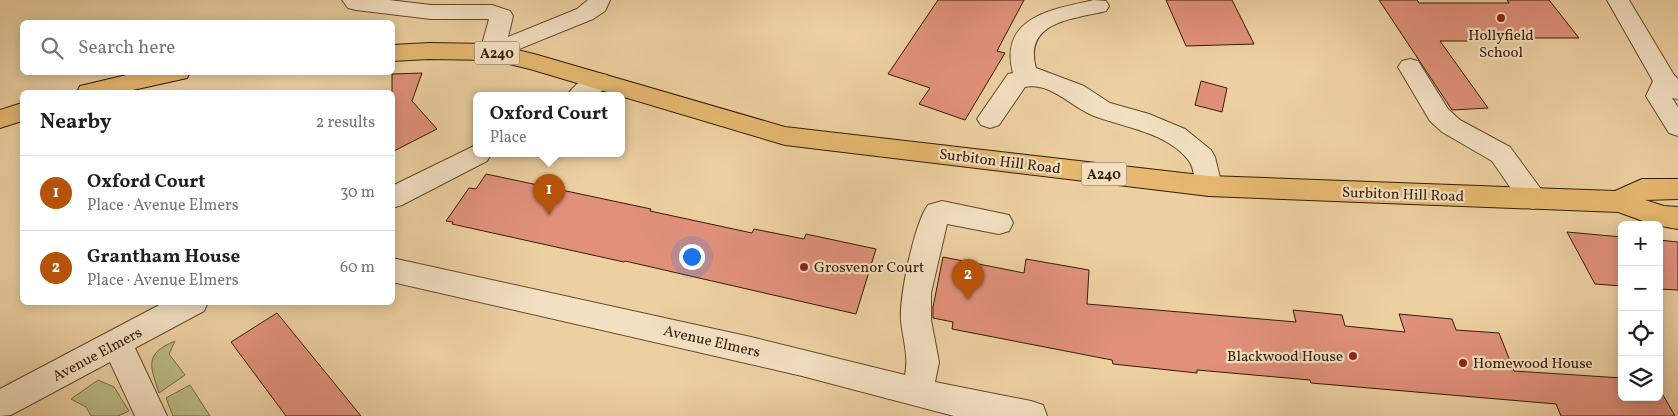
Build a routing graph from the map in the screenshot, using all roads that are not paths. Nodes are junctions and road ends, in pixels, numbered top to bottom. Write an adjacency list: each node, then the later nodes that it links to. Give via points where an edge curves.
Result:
1 (353, 0): 5 (street, via 422,11 492,12)
2 (599, 0): 7 (street, via 597,6 585,14)
3 (1618, 0): 11 (street)
4 (1098, 6): 10 (street, via 1044,20 1026,34 1021,54 1025,72)
5 (506, 8): 7 (street)
6 (395, 52): 7 (main road, Surbiton Hill Road / A240)
7 (492, 52): 12 (main road, Surbiton Hill Road / A240, via 534,62)
8 (1410, 68): 24 (street, via 1439,115 1451,126 1501,154)
9 (165, 75): 13 (main road)
10 (1035, 78): 18 (street, via 1017,80); 21 (street, via 1075,92 1101,109 1176,135 1202,157)
11 (1671, 86): 19 (street, via 1658,96)
12 (589, 89): 14 (main road, Surbiton Hill Road / A240)
13 (98, 90)
14 (602, 92)
15 (625, 98): 21 (main road, Surbiton Hill Road / A240, via 785,136)
16 (20, 113): 17 (main road)
17 (0, 119)
18 (990, 119)
19 (1678, 127)
20 (473, 157): 23 (street)
21 (1209, 186): 24 (main road, Surbiton Hill Road / A240)
22 (1678, 189): 25 (main road, via 1642,189)
23 (395, 196)
24 (1533, 199): 25 (main road, Surbiton Hill Road / A240)
25 (1618, 202): 26 (main road, Surbiton Hill Road / A240, via 1663,217)
26 (1678, 218)
27 (999, 223): 31 (street, via 942,212 934,216 916,293 916,320 923,362)
28 (395, 271): 31 (street, Avenue Elmers, via 678,333)
29 (188, 305): 30 (street, Avenue Elmers)
30 (116, 343): 32 (street, Avenue Elmers); 34 (street)
31 (917, 391): 33 (street, Avenue Elmers)
32 (0, 405)
33 (989, 413): 35 (street, Avenue Elmers)
34 (151, 416)
35 (1030, 416)

